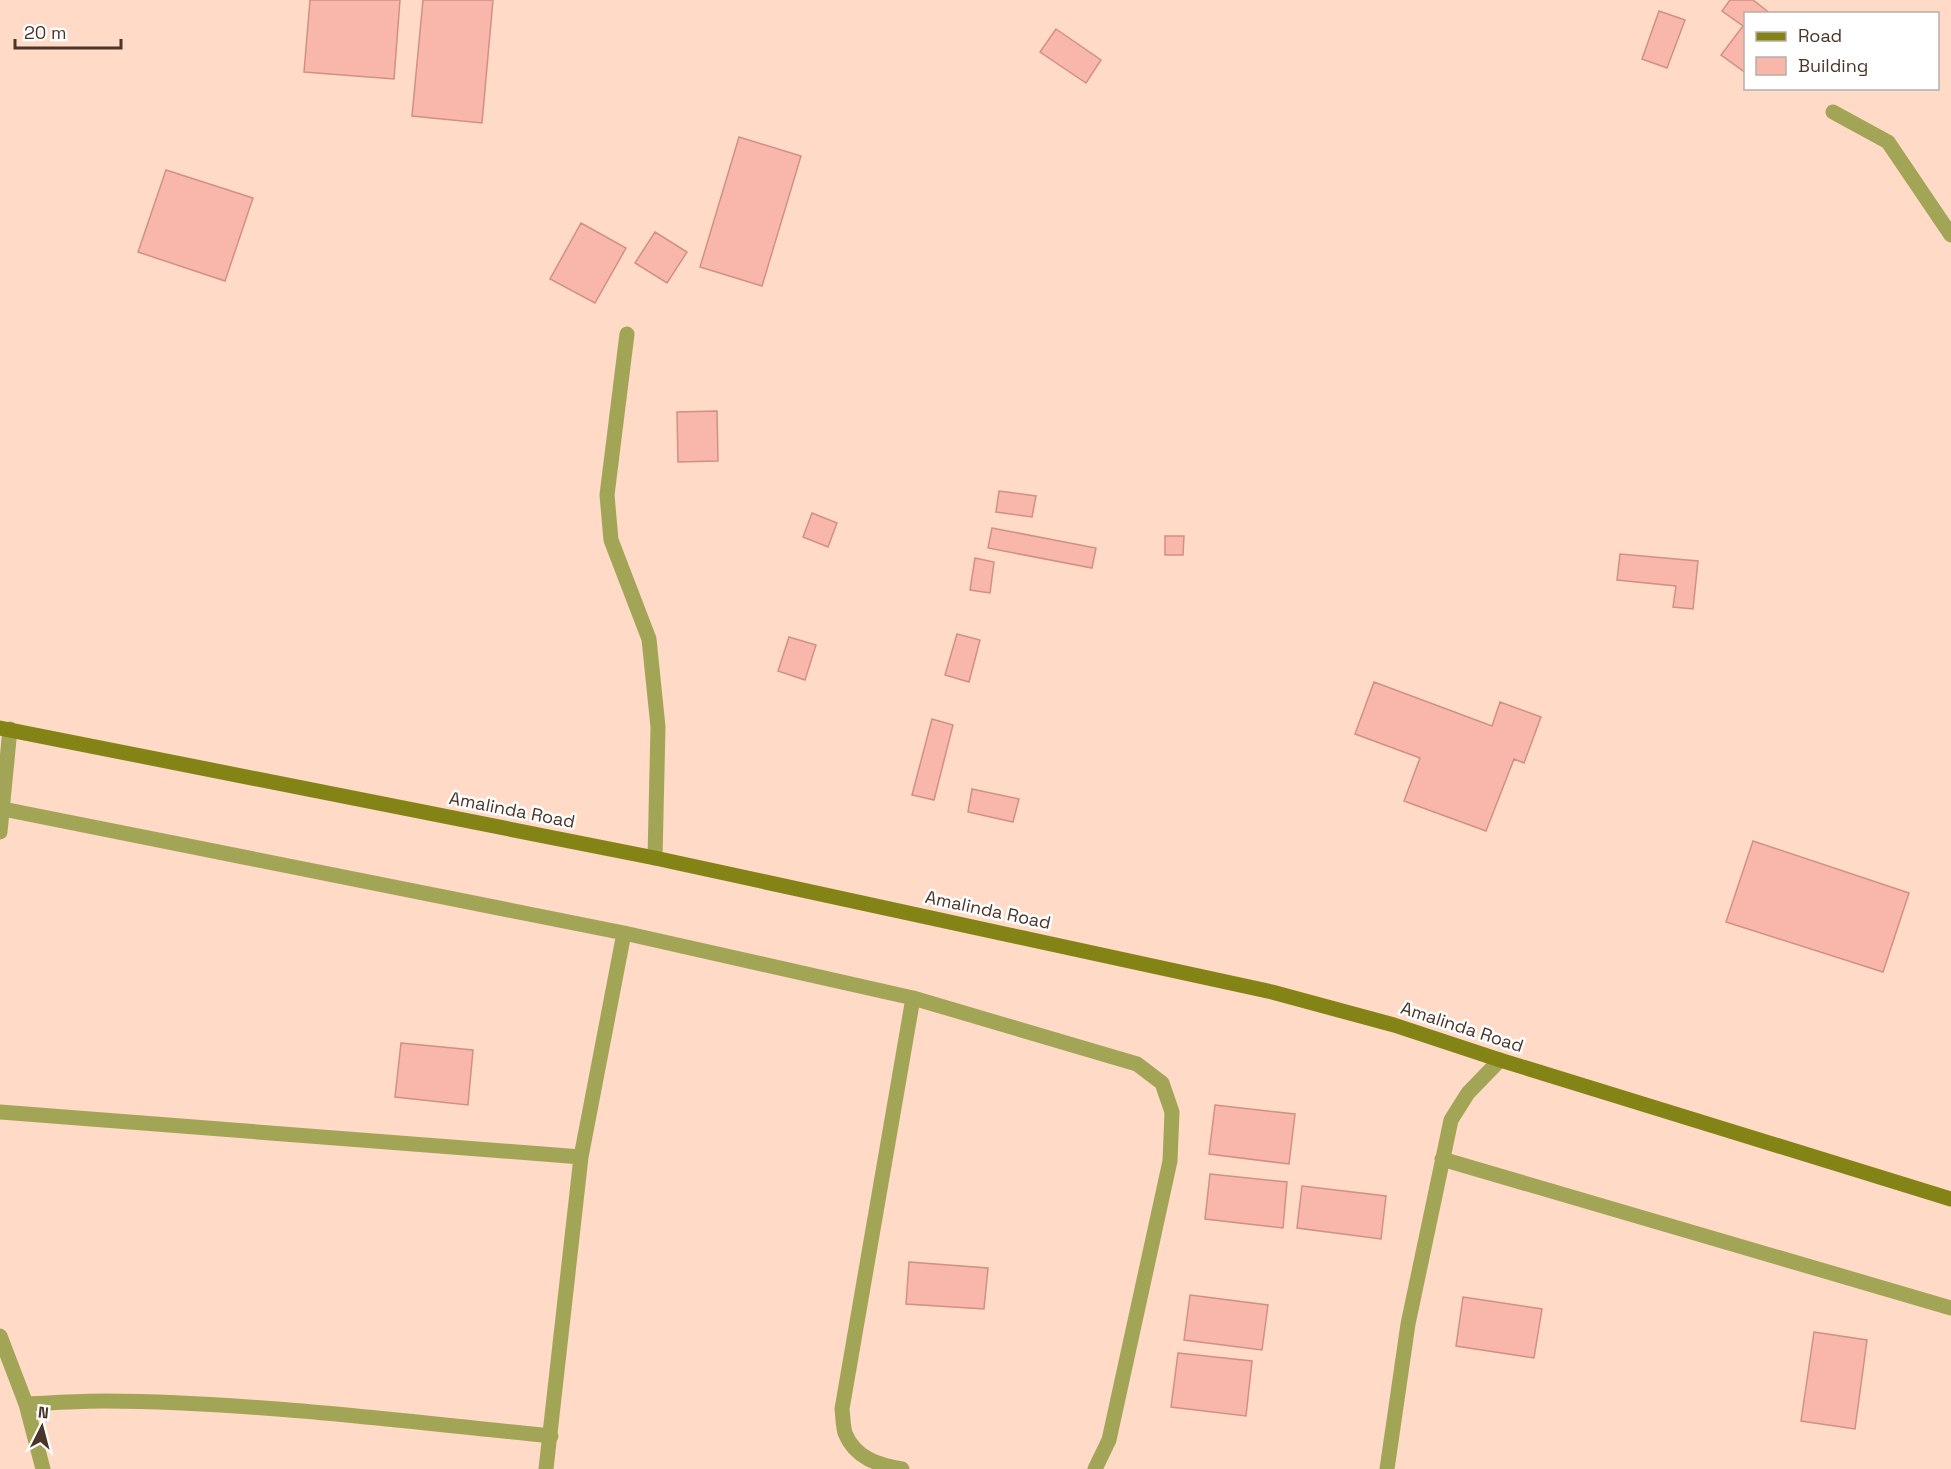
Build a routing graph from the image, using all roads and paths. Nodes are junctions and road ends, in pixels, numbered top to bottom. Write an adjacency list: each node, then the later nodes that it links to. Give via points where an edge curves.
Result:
1 (1833, 112): 2 (street, via 1888,142)
2 (1951, 235)
3 (627, 334): 7 (street, via 607,495 611,540 650,639 658,726)
4 (5, 728): 5 (street); 7 (street, Amalinda Road)
5 (3, 809): 6 (street); 8 (street)
6 (0, 832)
7 (655, 858): 10 (street, Amalinda Road, via 1272,992 1394,1025)
8 (624, 933): 9 (street); 12 (street)
9 (913, 998): 21 (street, via 842,1409 845,1433 859,1453 880,1465); 22 (street, via 1137,1064 1162,1083 1172,1112 1170,1161 1109,1440)
10 (1500, 1060): 13 (street, via 1468,1093 1451,1120); 14 (street, Amalinda Road)
11 (0, 1112): 12 (street)
12 (581, 1157): 18 (street)
13 (1442, 1159): 15 (street); 23 (street, via 1408,1324)
14 (1951, 1199)
15 (1951, 1308)
16 (0, 1336): 17 (street)
17 (26, 1404): 18 (street, via 198,1404); 19 (street)
18 (551, 1436): 20 (street)
19 (43, 1469)
20 (546, 1469)
21 (902, 1469)
22 (1095, 1469)
23 (1387, 1469)

